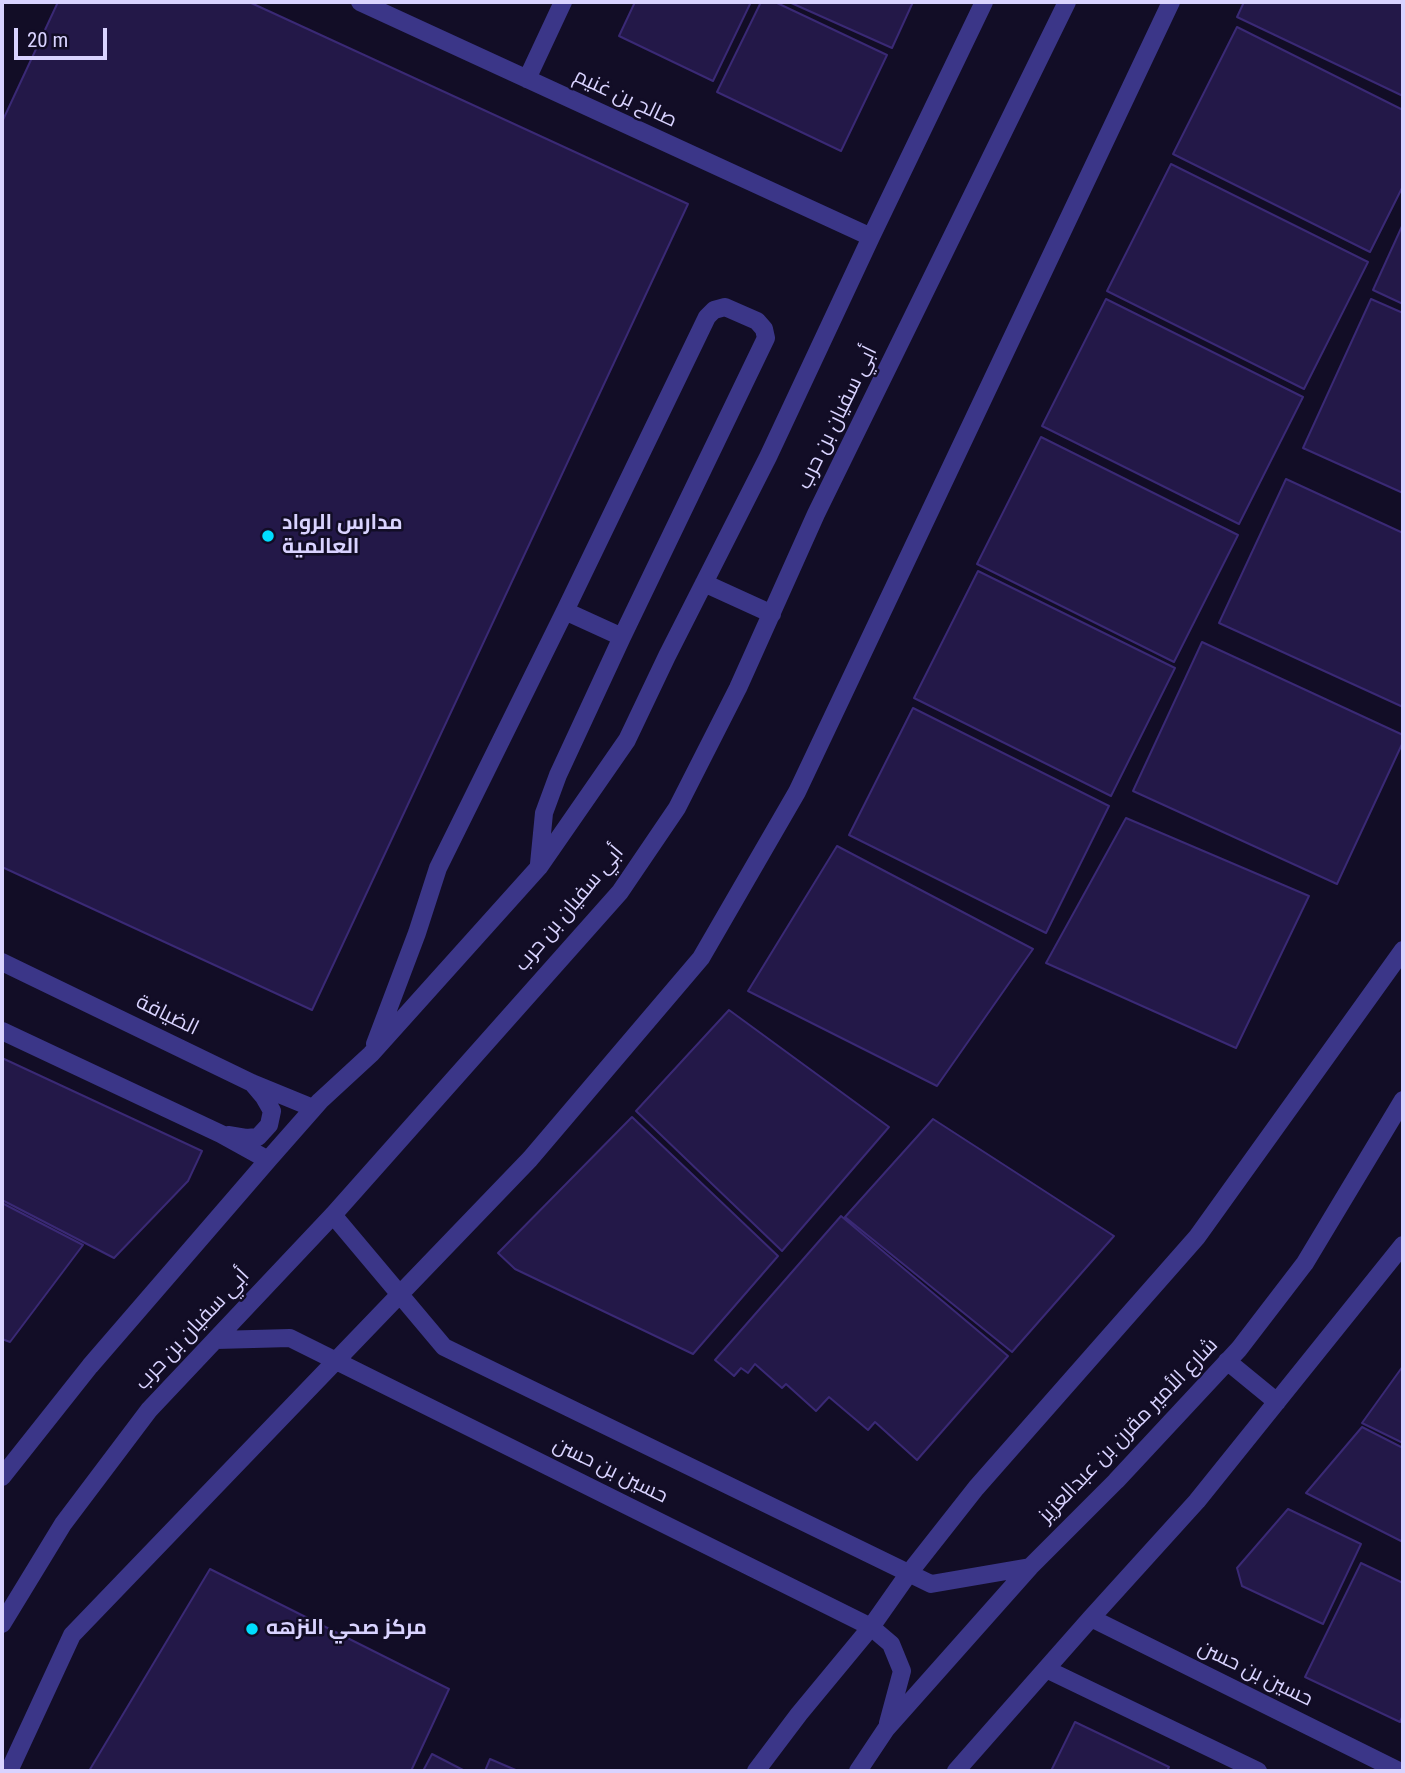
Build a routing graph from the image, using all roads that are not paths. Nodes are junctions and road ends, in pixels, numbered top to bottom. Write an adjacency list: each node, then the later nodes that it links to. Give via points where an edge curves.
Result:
1 (360, 2): 6 (street, صالح بن غنيم)
2 (563, 2): 6 (street)
3 (984, 2): 7 (street)
4 (1067, 2): 10 (street, أبي سفيان بن حرب, via 816,514)
5 (1171, 2): 24 (street, via 797,792 701,958 530,1159)
6 (527, 79): 7 (street, صالح بن غنيم)
7 (871, 237): 8 (street)
8 (704, 583): 10 (street); 12 (street, via 627,740)
9 (565, 611): 11 (street); 11 (street, via 707,317 725,307 757,321 766,338); 16 (street, via 438,868)
10 (772, 614): 22 (street, أبي سفيان بن حرب, via 677,808 620,892)
11 (622, 637): 12 (street, via 544,813)
12 (539, 867): 16 (street)
13 (1403, 950): 31 (street, via 1197,1237 976,1488)
14 (2, 962): 17 (street, الضيافة)
15 (2, 1031): 20 (street)
16 (371, 1054): 19 (street)
17 (252, 1083): 19 (street, الضيافة); 20 (street, via 272,1111 269,1125 258,1136)
18 (1403, 1100): 27 (street, شارع الأمير مقرن بن عبدالعزيز, via 1305,1263)
19 (313, 1108): 21 (street)
20 (221, 1134): 21 (street)
21 (268, 1160): 29 (street, via 90,1366)
22 (333, 1215): 24 (street, حسين بن حسن); 25 (street, أبي سفيان بن حرب)
23 (1403, 1245): 28 (street)
24 (400, 1294): 26 (street); 31 (street, حسين بن حسن, via 444,1347)
25 (216, 1340): 26 (street, حسين بن حسن, via 290,1338); 33 (street, أبي سفيان بن حرب, via 149,1410 63,1524)
26 (336, 1360): 34 (street, حسين بن حسن); 37 (street, via 72,1634)
27 (1227, 1362): 28 (street); 30 (street, شارع الأمير مقرن بن عبدالعزيز)
28 (1278, 1402): 32 (street, via 1197,1502)
29 (2, 1477)
30 (1030, 1567): 31 (street, حسين بن حسن, via 931,1584); 36 (street, شارع الأمير مقرن بن عبدالعزيز)
31 (909, 1573): 34 (street)
32 (1091, 1618): 35 (street); 42 (street, حسين بن حسن)
33 (2, 1624)
34 (871, 1627): 36 (street, حسين بن حسن, via 891,1644 902,1671); 38 (street)
35 (1046, 1669): 40 (street); 41 (street)
36 (886, 1729): 39 (street, شارع الأمير مقرن بن عبدالعزيز)
37 (9, 1771)
38 (756, 1771)
39 (858, 1771)
40 (956, 1771)
41 (1258, 1771)
42 (1399, 1771)

